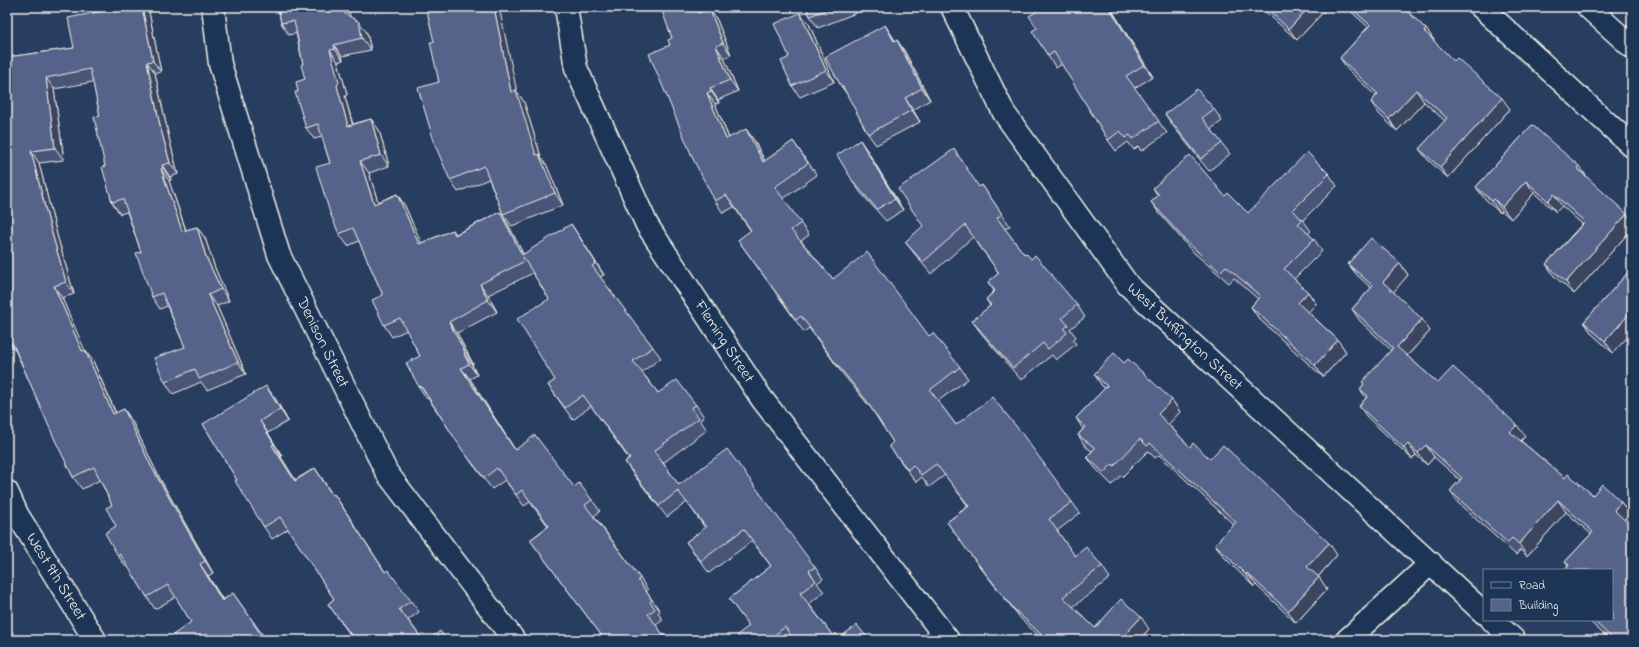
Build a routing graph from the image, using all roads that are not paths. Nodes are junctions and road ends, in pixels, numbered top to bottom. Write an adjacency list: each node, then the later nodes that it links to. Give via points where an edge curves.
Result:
1 (213, 7): 13 (street, Denison Street, via 220,64 279,255 387,473)
2 (566, 7): 14 (street, Fleming Street, via 576,68 647,225 762,399)
3 (952, 7): 9 (street, West Buffington Street, via 1004,113 1128,285)
4 (1481, 7): 7 (street)
5 (1588, 7): 6 (street)
6 (1632, 47)
7 (1632, 146)
8 (7, 492): 12 (street, West 9th Street, via 17,514)
9 (1430, 563): 10 (street, West Buffington Street); 15 (street)
10 (1483, 612)
11 (1493, 621): 16 (street)
12 (95, 640)
13 (514, 640)
14 (948, 640)
15 (1347, 640)
16 (1514, 640)

